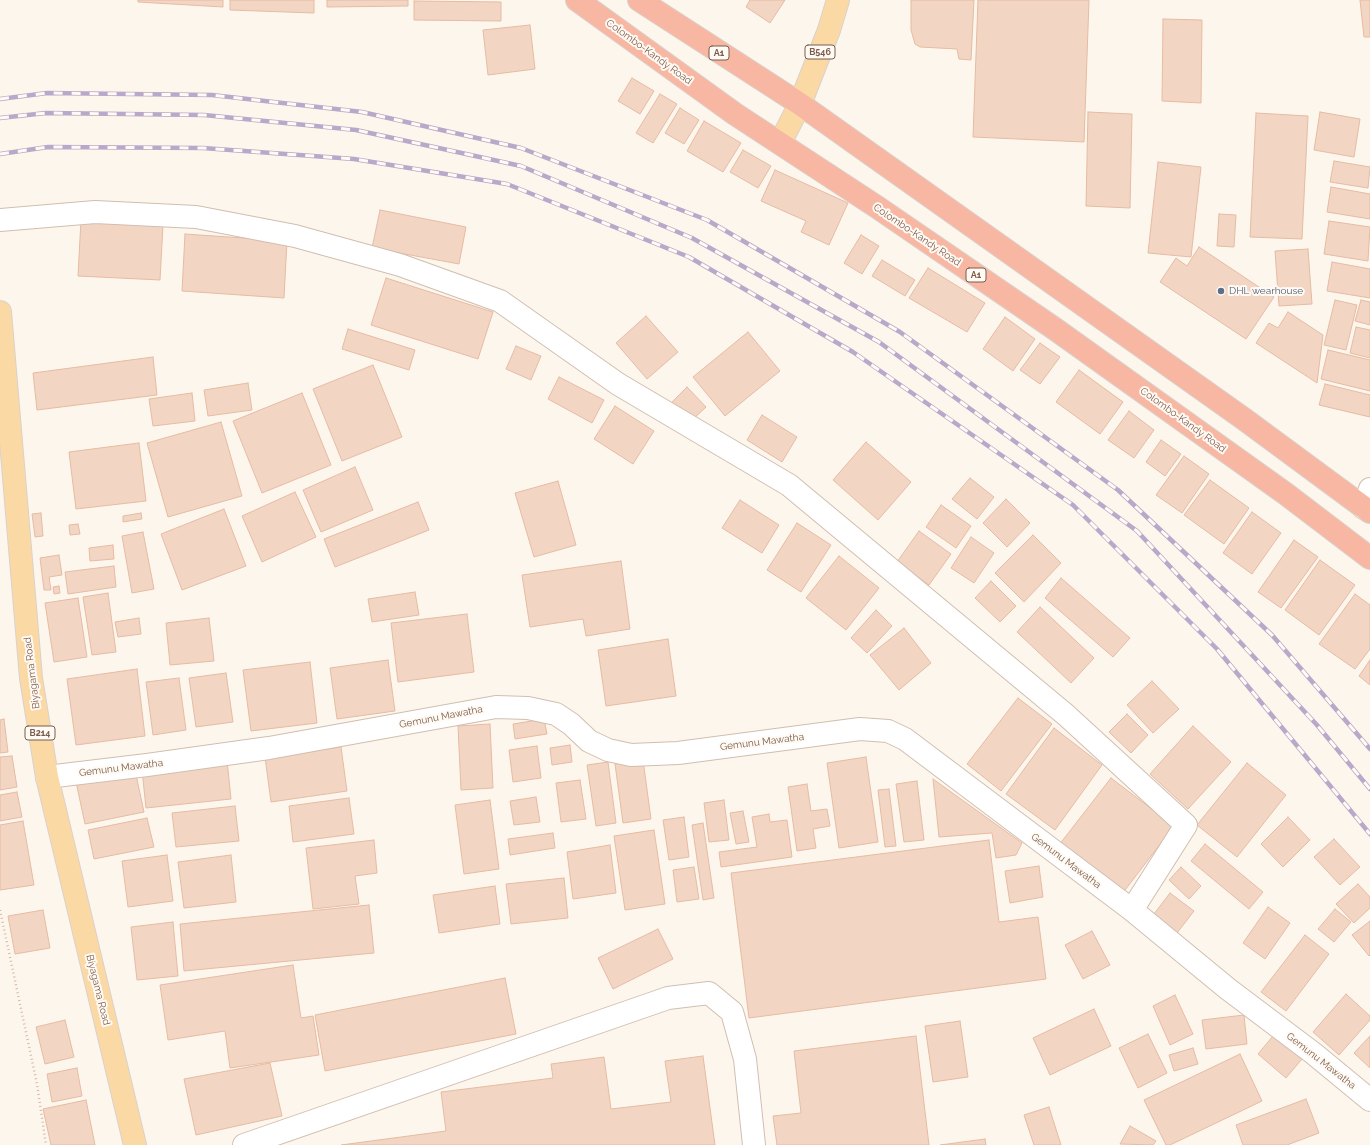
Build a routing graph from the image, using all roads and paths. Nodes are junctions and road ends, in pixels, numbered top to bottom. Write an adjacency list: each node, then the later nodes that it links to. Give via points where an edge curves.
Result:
1 (577, 0): 5 (highway, Colombo-Kandy Road / A1, via 729,110)
2 (639, 0): 4 (highway, A1)
3 (838, 0): 4 (main road, B546)
4 (800, 104): 5 (main road); 8 (highway, A1, via 1244,419)
5 (780, 143): 9 (highway, Colombo-Kandy Road / A1, via 1068,338 1286,494)
6 (0, 220): 12 (street, via 95,212 196,217 325,244 400,265 500,300 618,384 789,485 1066,715 1186,825)
7 (0, 312): 10 (main road, Biyagama Road / B214, via 31,678)
8 (1368, 503)
9 (1370, 558)
10 (46, 777): 12 (street, Gemunu Mawatha, via 269,748 496,707 528,708 556,714 589,741 608,750 631,755 678,753 860,729 888,731 905,739); 15 (main road, Biyagama Road / B214)
11 (0, 910): 14 (path, via 37,1084)
12 (1132, 910): 13 (street, Gemunu Mawatha)
13 (1370, 1100)
14 (46, 1145)
15 (136, 1145)
16 (244, 1145): 17 (street, via 668,998 709,993 732,1012 745,1059)
17 (754, 1145)

